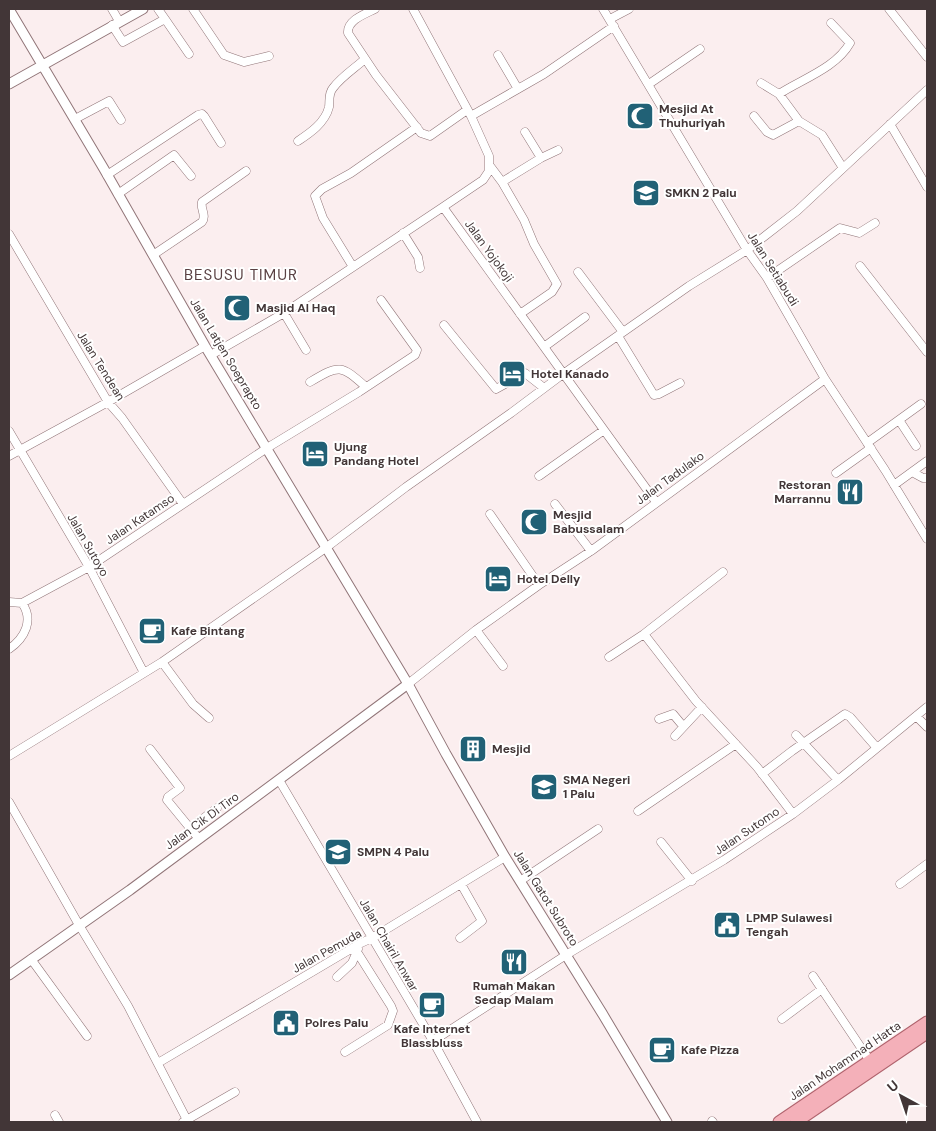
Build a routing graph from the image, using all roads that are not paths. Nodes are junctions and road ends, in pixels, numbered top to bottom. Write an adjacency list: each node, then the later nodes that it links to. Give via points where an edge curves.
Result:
1 (9, 9): 21 (street, Jalan Latjen Soeprapto)
2 (112, 9): 12 (street)
3 (143, 9): 12 (street)
4 (158, 9): 11 (street)
5 (193, 9): 18 (street, via 224,55 244,62)
6 (375, 9): 20 (street, via 351,22 348,29)
7 (413, 9): 28 (street)
8 (603, 9): 13 (street, Jalan Setiabudi)
9 (629, 9): 13 (street)
10 (889, 9): 19 (street)
11 (165, 19): 12 (street, via 123,42); 16 (street)
12 (115, 23): 21 (street)
13 (612, 23): 24 (street, Jalan Setiabudi); 25 (street, via 544,74)
14 (831, 23): 27 (street, via 850,43 847,48 826,67)
15 (700, 49): 24 (street)
16 (189, 54)
17 (498, 54): 25 (street)
18 (269, 56)
19 (927, 57)
20 (365, 59): 34 (street); 37 (street, via 332,88 322,120)
21 (42, 66): 23 (street); 30 (street, Jalan Latjen Soeprapto)
22 (761, 83): 27 (street)
23 (9, 84)
24 (649, 84): 52 (street, Jalan Setiabudi)
25 (518, 88): 28 (street)
26 (927, 90): 33 (street)
27 (779, 94): 32 (street)
28 (469, 113): 34 (street, via 430,136 421,133); 40 (street, via 487,148)
29 (754, 116): 32 (street, via 772,135)
30 (75, 119): 31 (street, via 109,101); 43 (street, Jalan Latjen Soeprapto)
31 (122, 120)
32 (799, 121): 41 (street, via 822,135)
33 (890, 124): 41 (street); 46 (street)
34 (417, 127): 55 (street, via 315,196 323,218)
35 (526, 132): 39 (street)
36 (221, 142): 43 (street, via 202,114 198,115)
37 (298, 142)
38 (558, 150): 39 (street)
39 (541, 158): 45 (street)
40 (490, 166): 45 (street); 48 (street, via 483,180)
41 (843, 168): 52 (street, via 797,211)
42 (246, 171): 53 (street, via 202,202 205,216 202,222)
43 (108, 175): 47 (street, Jalan Latjen Soeprapto)
44 (191, 176): 47 (street, via 174,155)
45 (502, 182): 61 (street, via 557,284 552,292)
46 (927, 187)
47 (118, 194): 53 (street, Jalan Latjen Soeprapto)
48 (443, 207): 50 (street); 61 (street, Jalan Yojokoji)
49 (875, 223): 58 (street, via 860,232 840,228)
50 (403, 233): 55 (street); 56 (street, via 418,257)
51 (9, 234): 76 (street, Jalan Tendean)
52 (747, 250): 58 (street, Jalan Setiabudi); 64 (street)
53 (153, 254): 65 (street, Jalan Latjen Soeprapto)
54 (860, 266): 68 (street)
55 (353, 267): 60 (street)
56 (420, 268)
57 (578, 272): 64 (street)
58 (767, 278): 71 (street, Jalan Setiabudi)
59 (381, 300): 74 (street, Jalan Katamso, via 417,353)
60 (284, 313): 67 (street); 69 (street)
61 (520, 314): 66 (street, Jalan Yojokoji)
62 (585, 317): 66 (street)
63 (444, 324): 75 (street, via 496,390 525,373)
64 (620, 334): 70 (street); 73 (street, via 654,394)
65 (205, 346): 69 (street, Jalan Latjen Soeprapto); 76 (street)
66 (544, 347): 70 (street, Jalan Yojokoji)
67 (306, 350)
68 (927, 352)
69 (211, 355): 83 (street, Jalan Latjen Soeprapto)
70 (563, 374): 75 (street); 79 (street, Jalan Yojokoji)
71 (825, 380): 81 (street, Jalan Setiabudi); 92 (street, Jalan Tadulako)
72 (310, 382): 74 (street, via 340,368)
73 (680, 383)
74 (366, 387): 83 (street, Jalan Katamso)
75 (544, 388): 97 (street)
76 (108, 402): 84 (street); 93 (street, Jalan Tendean)
77 (921, 404): 78 (street)
78 (899, 420): 81 (street); 82 (street)
79 (604, 430): 89 (street); 92 (street, Jalan Yojokoji)
80 (9, 431): 84 (street, Jalan Sutoyo)
81 (869, 445): 88 (street); 91 (street, Jalan Setiabudi)
82 (916, 446)
83 (267, 448): 93 (street, Jalan Katamso); 97 (street, Jalan Latjen Soeprapto)
84 (20, 451): 85 (street); 99 (street, Jalan Sutoyo)
85 (9, 456)
86 (927, 460): 87 (street)
87 (912, 472): 90 (street); 91 (street)
88 (836, 473)
89 (539, 476)
90 (927, 478)
91 (894, 485): 96 (street, Jalan Setiabudi)
92 (656, 502): 98 (street, Jalan Tadulako)
93 (183, 504): 99 (street, Jalan Katamso)
94 (555, 504): 98 (street)
95 (490, 514): 101 (street)
96 (927, 539)
97 (327, 547): 108 (street); 111 (street, Jalan Latjen Soeprapto)
98 (591, 550): 101 (street, Jalan Tadulako)
99 (89, 567): 103 (street, Jalan Katamso); 110 (street, Jalan Sutoyo)
100 (723, 572): 105 (street)
101 (539, 585): 104 (street, Jalan Tadulako)
102 (9, 602): 103 (street)
103 (22, 603): 106 (street, via 26,609 27,626 20,640)
104 (476, 630): 109 (street); 111 (street, Jalan Tadulako)
105 (644, 634): 107 (street); 113 (street)
106 (9, 648)
107 (609, 657)
108 (162, 662): 110 (street); 115 (street, via 193,704)
109 (503, 666)
110 (144, 673): 125 (street)
111 (408, 684): 127 (street, Jalan Cik Di Tiro); 137 (street, Jalan Gatot Subroto)
112 (927, 706): 114 (street, Jalan Sutomo)
113 (702, 708): 117 (street); 122 (street)
114 (916, 716): 118 (street); 123 (street, Jalan Sutomo)
115 (209, 718)
116 (659, 719): 117 (street, via 673,714)
117 (683, 726): 120 (street)
118 (927, 727)
119 (796, 735): 121 (street)
120 (675, 736)
121 (803, 743): 123 (street, via 846,714); 126 (street); 128 (street)
122 (736, 744): 126 (street); 131 (street)
123 (877, 748): 128 (street, Jalan Sutomo)
124 (150, 749): 133 (street, via 180,788 167,800)
125 (9, 756)
126 (762, 774): 132 (street)
127 (278, 780): 135 (street, Jalan Cik Di Tiro); 144 (street, Jalan Chairil Anwar)
128 (838, 780): 132 (street, Jalan Sutomo)
129 (9, 802): 143 (street)
130 (217, 808): 133 (street)
131 (638, 810)
132 (793, 814): 139 (street, Jalan Sutomo)
133 (189, 829): 135 (street)
134 (598, 829): 140 (street)
135 (198, 839): 143 (street, Jalan Cik Di Tiro)
136 (661, 842): 139 (street)
137 (505, 856): 140 (street, Jalan Gatot Subroto); 141 (street, Jalan Pemuda)
138 (927, 864): 142 (street)
139 (692, 880): 148 (street, Jalan Sutomo)
140 (520, 881): 148 (street, Jalan Gatot Subroto)
141 (461, 884): 144 (street, Jalan Pemuda); 145 (street, via 482,921)
142 (900, 884)
143 (79, 925): 149 (street, Jalan Cik Di Tiro); 161 (street)
144 (372, 938): 146 (street, Jalan Pemuda); 158 (street, Jalan Chairil Anwar)
145 (460, 938)
146 (361, 943): 147 (street); 161 (street, Jalan Pemuda)
147 (357, 952): 152 (street, via 352,963); 159 (street, via 393,1011 388,1025)
148 (566, 955): 158 (street, Jalan Sutomo); 165 (street, Jalan Gatot Subroto)
149 (31, 959): 150 (street, Jalan Cik Di Tiro); 157 (street)
150 (9, 975)
151 (813, 976): 153 (street)
152 (337, 977)
153 (822, 989): 154 (street); 160 (street)
154 (782, 1018)
155 (927, 1022): 160 (main road, Jalan Mohammad Hatta)
156 (927, 1034): 167 (main road, Jalan Mohammad Hatta)
157 (87, 1036)
158 (433, 1041): 164 (street, Jalan Chairil Anwar)
159 (345, 1052)
160 (870, 1061): 166 (main road, Jalan Mohammad Hatta)
161 (158, 1063): 163 (street)
162 (235, 1092): 163 (street)
163 (186, 1121)
164 (477, 1122)
165 (667, 1122)
166 (779, 1122)
167 (796, 1122)

